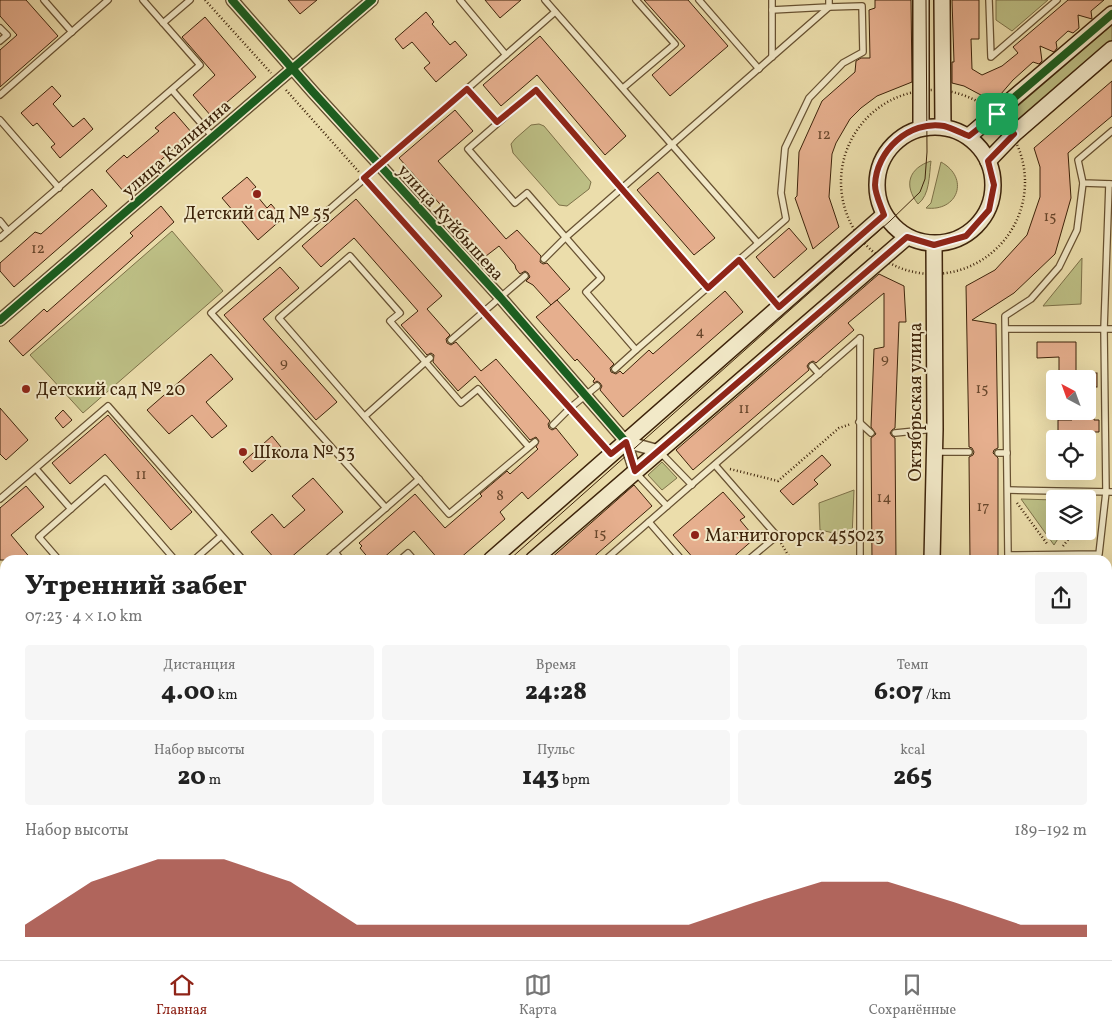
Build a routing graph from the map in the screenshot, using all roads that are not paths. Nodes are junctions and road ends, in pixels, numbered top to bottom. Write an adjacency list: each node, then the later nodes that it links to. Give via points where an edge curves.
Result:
1 (44, 0): 23 (lane)
2 (108, 0): 23 (lane)
3 (143, 0): 21 (lane)
4 (190, 0): 21 (lane)
5 (232, 0): 28 (street, улица Куйбышева)
6 (372, 0): 28 (street, улица Калинина)
7 (460, 0): 26 (lane)
8 (544, 0): 19 (lane)
9 (636, 0): 30 (lane, via 675,44)
10 (699, 0): 29 (lane)
11 (772, 0): 18 (lane)
12 (829, 0): 17 (lane)
13 (922, 0): 37 (main road)
14 (942, 0): 36 (main road)
15 (989, 0): 16 (lane, via 990,57)
16 (1057, 0)
17 (829, 8): 18 (lane); 27 (lane); 54 (lane, via 862,6 863,52 843,63 809,98 785,148 781,193 786,219)
18 (772, 10): 27 (lane)
19 (555, 12): 26 (lane); 30 (lane)
20 (1112, 14): 39 (main road)
21 (163, 23): 32 (lane, via 200,65)
22 (0, 28): 24 (lane, via 7,35)
23 (72, 32): 33 (lane)
24 (0, 41)
25 (1112, 49): 42 (main road, via 1014,134)
26 (506, 54): 31 (lane)
27 (772, 57): 29 (lane)
28 (293, 68): 40 (street, улица Калинина); 43 (street, улица Куйбышева)
29 (758, 69): 41 (lane)
30 (623, 88): 41 (lane)
31 (467, 89): 35 (lane); 43 (lane)
32 (172, 90): 40 (lane); 46 (lane)
33 (0, 94)
34 (0, 120): 46 (lane)
35 (497, 122): 47 (lane, via 536,90); 53 (lane, via 468,149 515,203 527,194)
36 (943, 126): 37 (main road); 39 (main road)
37 (921, 127): 48 (main road, via 897,139 880,160 875,186)
38 (1112, 131): 44 (lane, via 1078,160)
39 (969, 136): 42 (main road)
40 (213, 137): 62 (street, улица Калинина)
41 (672, 145): 47 (lane); 54 (lane)
42 (988, 161): 55 (main road, via 994,185 989,210 966,236)
43 (380, 165): 60 (street, улица Куйбышева); 97 (lane, via 211,313)
44 (1083, 183): 45 (lane); 65 (lane, via 1077,230 1059,267 1031,298 1006,316)
45 (1110, 184): 63 (lane)
46 (60, 188): 50 (lane)
47 (622, 189): 53 (lane); 59 (lane)
48 (884, 215): 51 (main road); 61 (main road)
49 (0, 221): 50 (lane)
50 (8, 231): 52 (lane)
51 (907, 237): 55 (main road); 83 (main road)
52 (0, 238)
53 (565, 238): 56 (lane); 67 (lane, via 601,278 586,292)
54 (758, 243): 57 (lane)
55 (934, 245): 77 (main road, Октябрьская улица)
56 (544, 259)
57 (739, 260): 59 (lane); 61 (lane)
58 (525, 276): 60 (lane)
59 (708, 288): 67 (lane)
60 (500, 297): 66 (lane); 73 (street, улица Куйбышева)
61 (779, 307): 81 (main road)
62 (0, 320)
63 (1104, 329): 64 (lane); 65 (lane); 94 (lane)
64 (1112, 329)
65 (1006, 330): 87 (lane)
66 (451, 340)
67 (636, 350): 70 (lane)
68 (428, 360): 74 (lane); 74 (lane, via 390,322 400,313 350,256 279,318); 82 (lane, via 461,403 478,389)
69 (812, 366): 71 (lane)
70 (616, 370)
71 (819, 374): 75 (lane, via 860,338); 88 (lane)
72 (597, 386): 73 (lane)
73 (585, 395): 76 (lane); 81 (street, улица Куйбышева)
74 (365, 416): 91 (lane)
75 (859, 422): 79 (lane); 113 (lane)
76 (553, 425)
77 (935, 429): 78 (lane); 84 (main road, Октябрьская улица)
78 (895, 432)
79 (871, 433)
80 (535, 442): 82 (lane)
81 (626, 442): 83 (street); 90 (street, улица Куйбышева); 108 (main road)
82 (528, 446): 91 (lane, via 449,514)
83 (659, 451): 90 (main road); 92 (lane)
84 (934, 452): 85 (lane); 114 (main road, Октябрьская улица)
85 (969, 452)
86 (998, 453): 87 (lane)
87 (1007, 453): 93 (lane)
88 (715, 464): 92 (lane); 112 (lane, via 777,536)
89 (36, 468): 95 (lane); 98 (lane); 100 (lane, via 108,406)
90 (635, 471): 96 (lane); 109 (main road)
91 (419, 479): 97 (lane)
92 (692, 485): 96 (lane)
93 (1008, 490): 94 (lane); 115 (lane)
94 (1109, 492): 116 (lane, via 1099,554)
95 (0, 499)
96 (667, 506): 99 (lane)
97 (386, 508): 101 (lane)
98 (71, 509): 102 (lane, via 39,537); 103 (lane, via 105,480)
99 (648, 522): 110 (lane); 111 (lane)
100 (221, 536): 104 (lane); 105 (lane)
101 (335, 552): 106 (lane); 107 (lane)
102 (55, 555)
103 (171, 555)
104 (200, 555)
105 (238, 555)
106 (332, 555)
107 (337, 555)
108 (496, 555)
109 (539, 555)
110 (611, 555)
111 (678, 555)
112 (754, 555)
113 (860, 555)
114 (932, 555)
115 (1008, 555)
116 (1088, 555)

